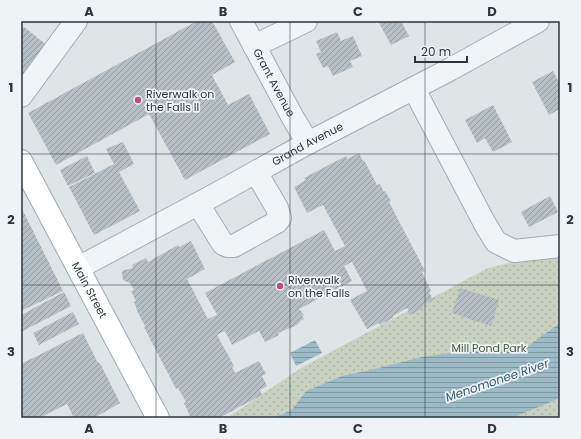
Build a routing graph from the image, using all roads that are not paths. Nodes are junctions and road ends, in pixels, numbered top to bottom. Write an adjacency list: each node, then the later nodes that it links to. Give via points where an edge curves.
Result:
1 (76, 21): 7 (street)
2 (241, 21): 5 (street, Grant Avenue)
3 (306, 21): 5 (street)
4 (538, 21): 6 (street, Grand Avenue)
5 (254, 46): 8 (street, Grant Avenue)
6 (414, 89): 8 (street, Grand Avenue); 12 (street, via 484,224 496,242 514,251)
7 (21, 96)
8 (308, 143): 10 (street, Grand Avenue)
9 (21, 161): 13 (main road, Main Street)
10 (256, 172): 11 (street, Grand Avenue); 11 (street, via 280,218 240,243 230,247 225,245)
11 (198, 204): 13 (street, Grand Avenue)
12 (560, 246)
13 (78, 268): 14 (main road, Main Street)
14 (155, 417)

